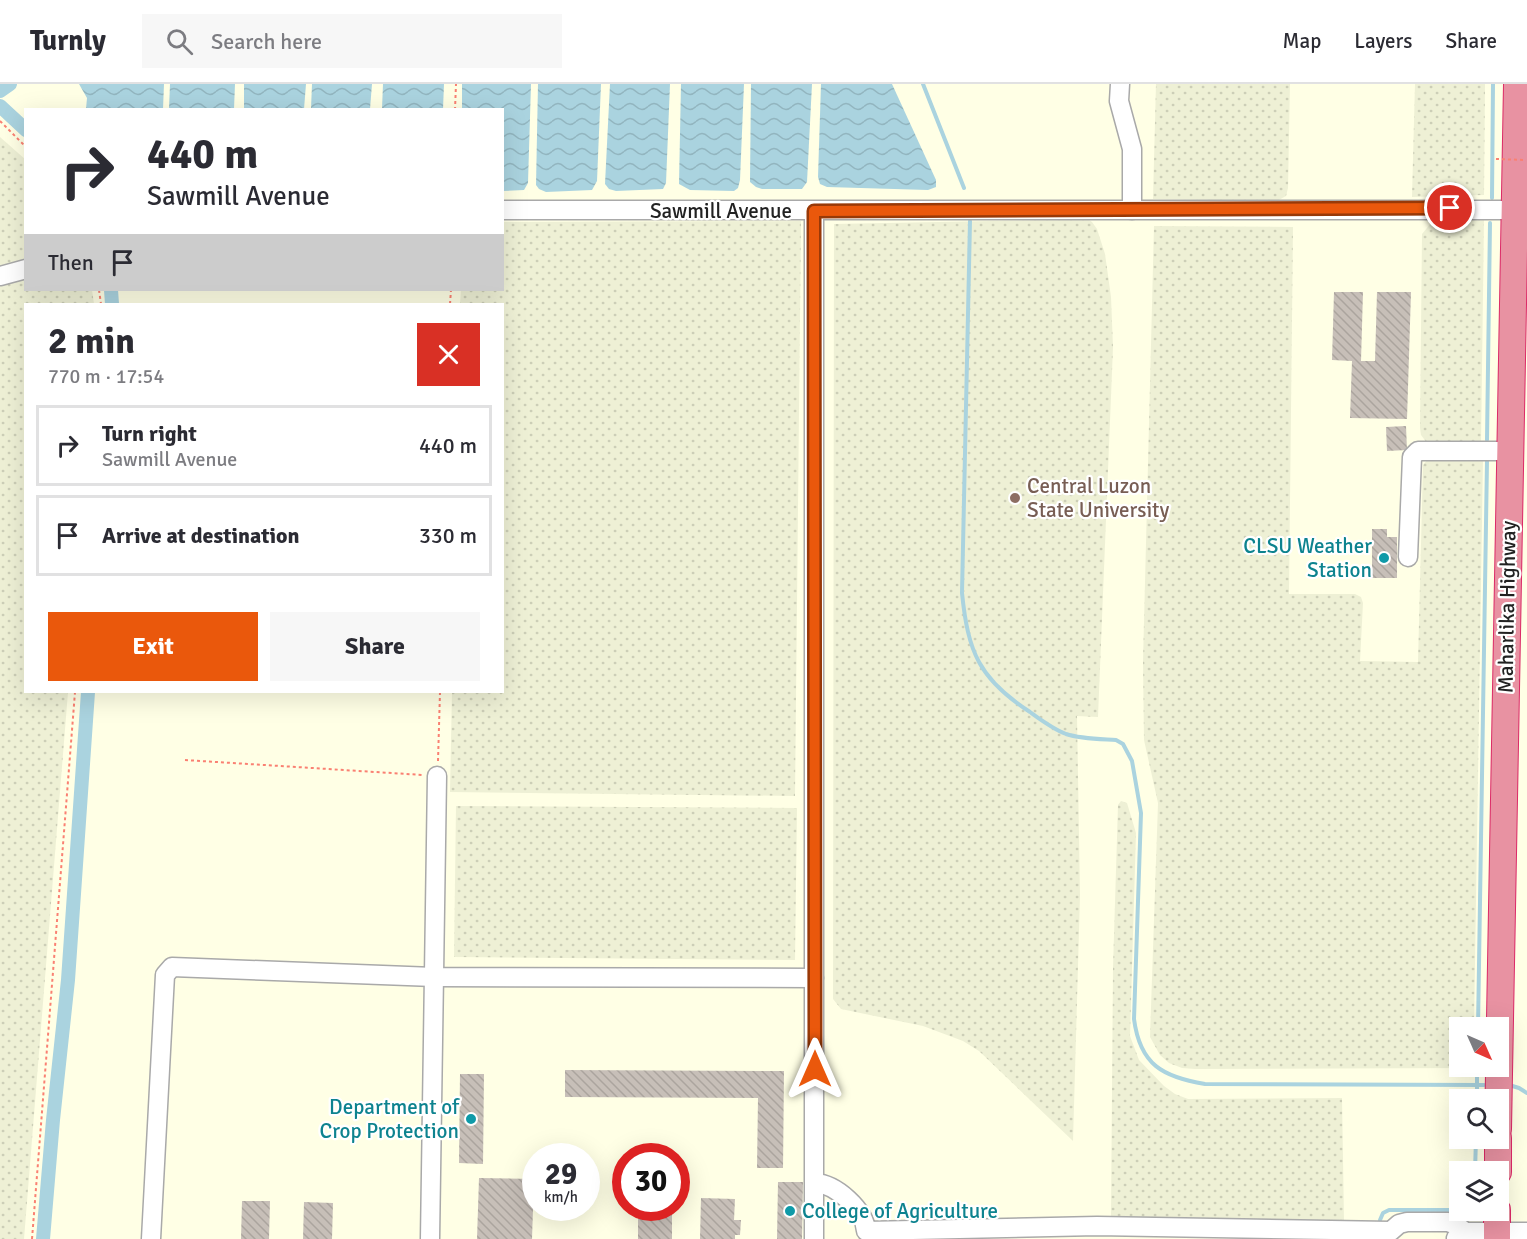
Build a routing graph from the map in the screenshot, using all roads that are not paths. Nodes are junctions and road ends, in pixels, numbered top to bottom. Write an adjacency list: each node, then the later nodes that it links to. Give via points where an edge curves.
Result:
1 (1120, 84): 5 (street, via 1119,101 1132,148)
2 (1517, 84): 3 (highway, Maharlika Highway)
3 (1521, 209): 5 (street, Sawmill Avenue); 9 (highway, Maharlika Highway)
4 (504, 210): 6 (street, Sawmill Avenue)
5 (1132, 210): 6 (street, Sawmill Avenue)
6 (814, 211): 13 (street)
7 (24, 270): 8 (street)
8 (0, 276)
9 (1510, 451): 10 (street, via 1414,453); 14 (highway, Maharlika Highway)
10 (1408, 557)
11 (437, 776): 12 (street)
12 (434, 977): 13 (street); 21 (street, via 178,966 168,971); 22 (street)
13 (814, 978): 15 (street)
14 (1499, 1089)
15 (815, 1183): 18 (street, via 840,1193 861,1215); 23 (street)
16 (1497, 1227): 17 (street); 20 (street)
17 (1527, 1232)
18 (865, 1235): 19 (street, via 1097,1226)
19 (1395, 1235): 20 (street, via 1399,1224 1407,1222 1448,1222 1458,1226)
20 (1459, 1236)
21 (151, 1239)
22 (430, 1239)
23 (814, 1239)

